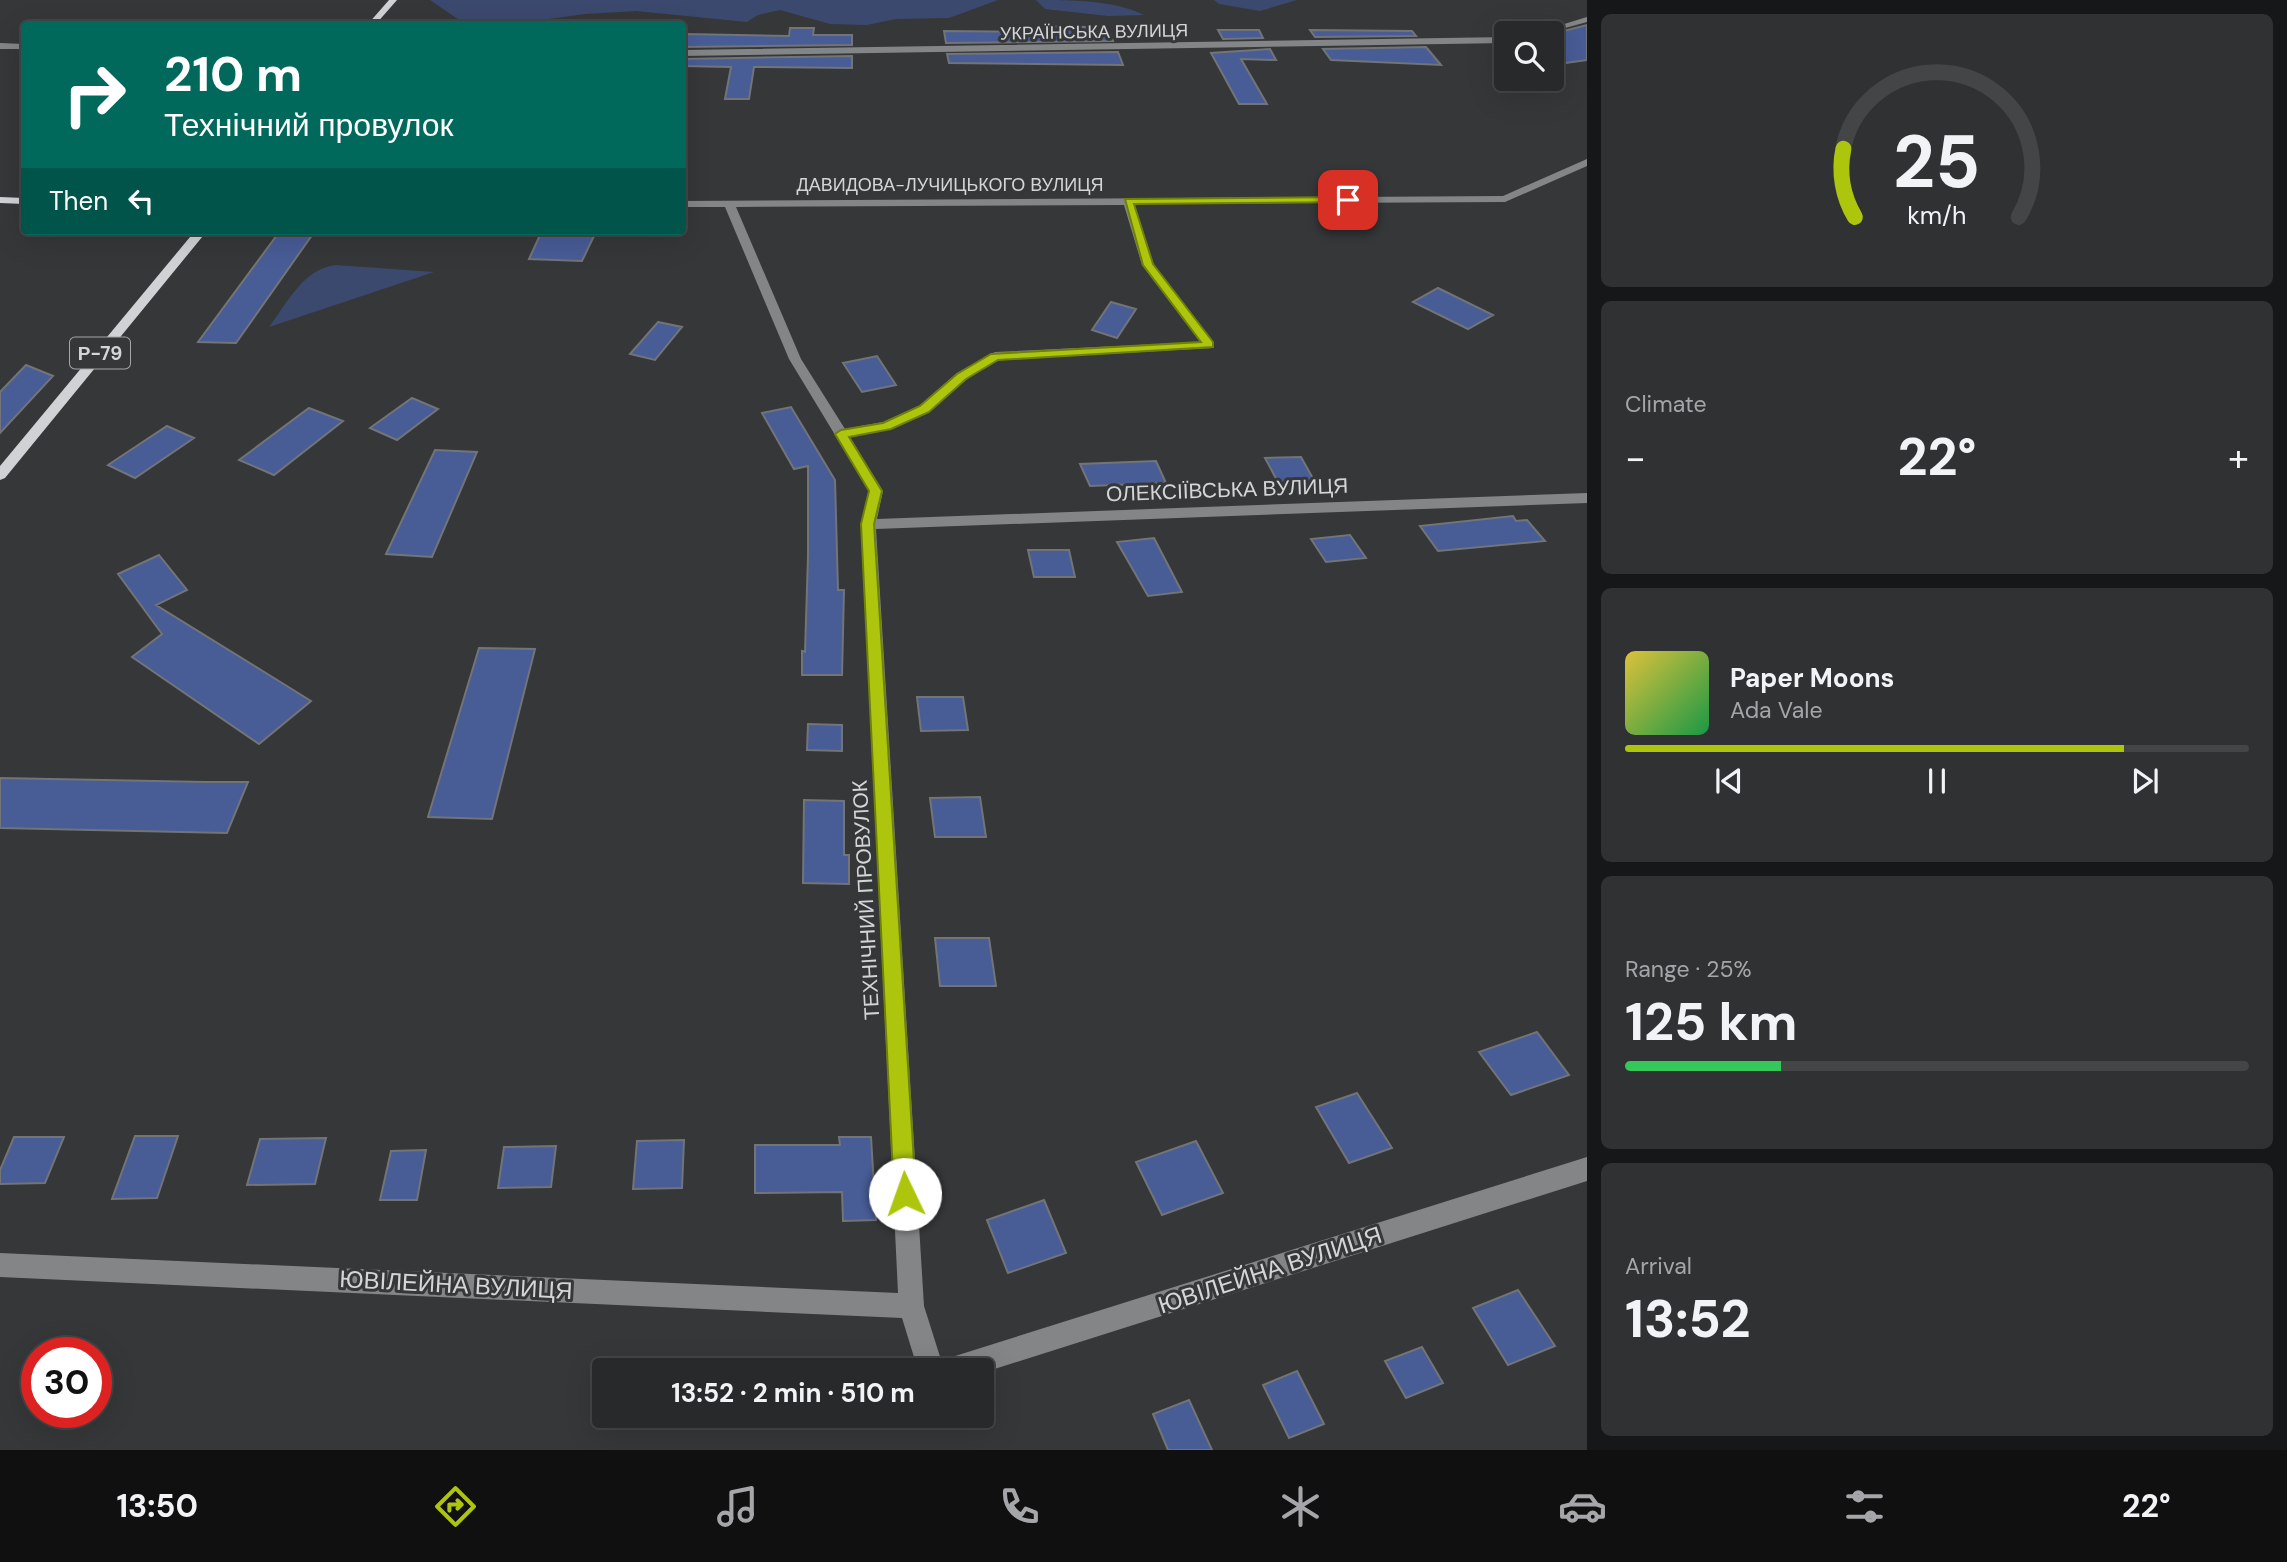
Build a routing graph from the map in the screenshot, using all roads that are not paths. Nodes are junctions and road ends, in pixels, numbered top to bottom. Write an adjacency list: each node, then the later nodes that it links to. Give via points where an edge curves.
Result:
1 (393, 0): 3 (main road)
2 (1587, 19): 4 (street)
3 (375, 21)
4 (1564, 26)
5 (1494, 40): 8 (street, УКРАЇНСЬКА ВУЛИЦЯ)
6 (0, 46): 7 (street)
7 (21, 47)
8 (686, 53)
9 (1587, 162): 12 (street, ДАВИДОВА-ЛУЧИЦЬКОГО ВУЛИЦЯ, via 1505,199)
10 (0, 200): 11 (main road)
11 (21, 201)
12 (1128, 201): 13 (street, ДАВИДОВА-ЛУЧИЦЬКОГО ВУЛИЦЯ); 16 (street, via 1148,265 1209,345 995,356 962,376 925,409 886,426)
13 (729, 203): 14 (street, ДАВИДОВА-ЛУЧИЦЬКОГО ВУЛИЦЯ); 16 (street, ТЕХНІЧНИЙ ПРОВУЛОК, via 795,359)
14 (686, 204)
15 (198, 235): 17 (main road, Р-79)
16 (841, 434): 19 (street, ТЕХНІЧНИЙ ПРОВУЛОК, via 876,491)
17 (0, 475)
18 (1587, 498): 19 (street, ОЛЕКСІЇВСЬКА ВУЛИЦЯ)
19 (868, 524): 22 (street, ТЕХНІЧНИЙ ПРОВУЛОК)
20 (1587, 1169): 24 (street, ЮВІЛЕЙНА ВУЛИЦЯ)
21 (0, 1265): 22 (street, ЮВІЛЕЙНА ВУЛИЦЯ)
22 (911, 1306): 23 (street, ТЕХНІЧНИЙ ПРОВУЛОК)
23 (927, 1358)
24 (991, 1358)

